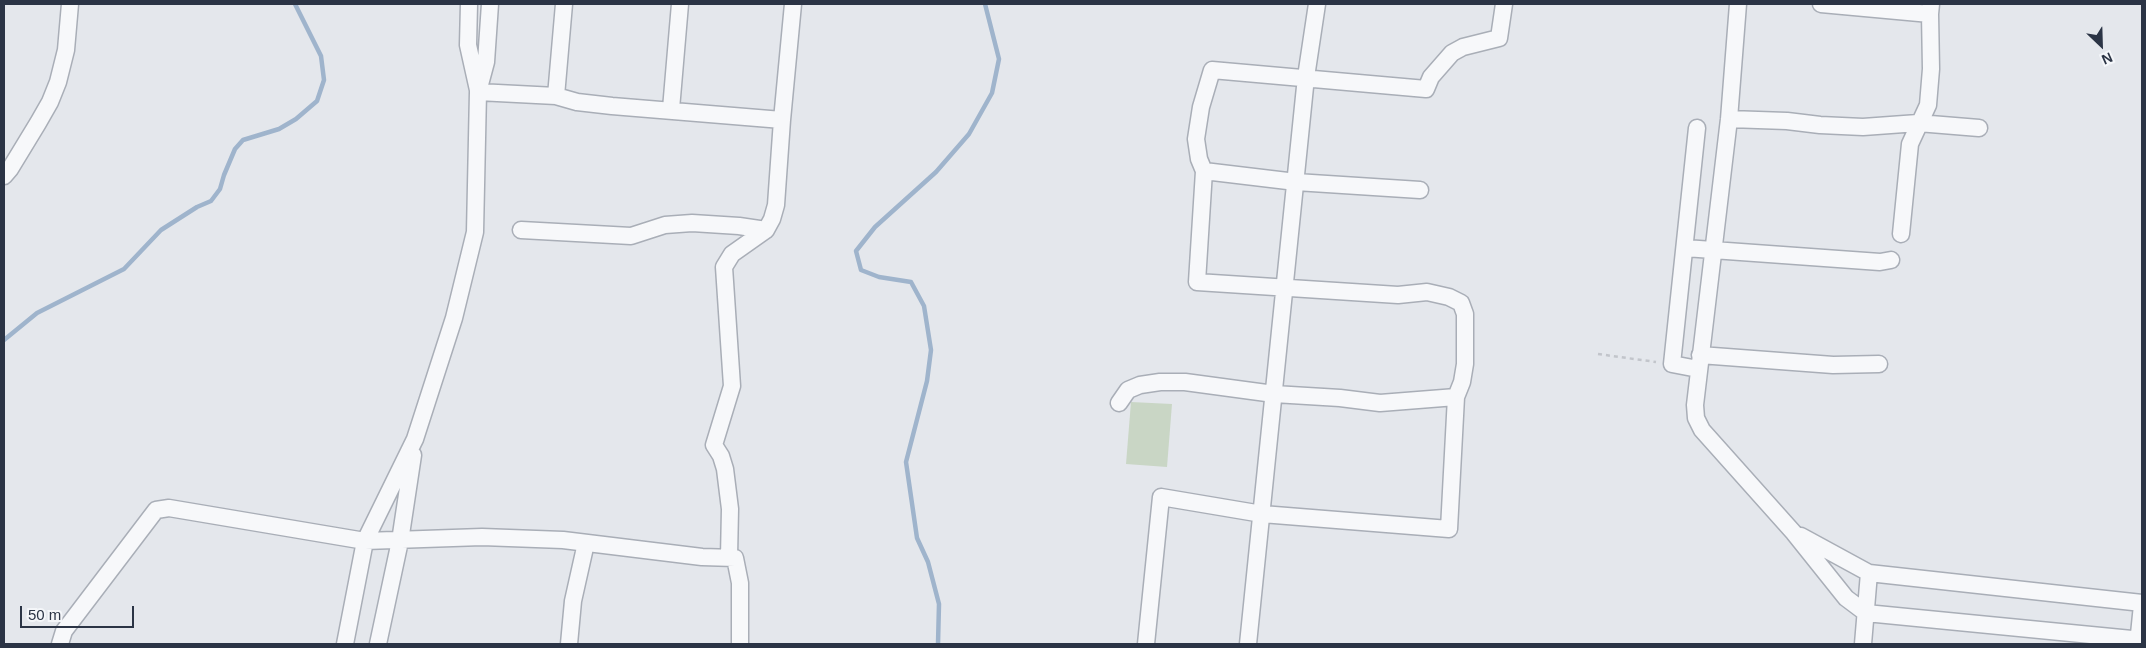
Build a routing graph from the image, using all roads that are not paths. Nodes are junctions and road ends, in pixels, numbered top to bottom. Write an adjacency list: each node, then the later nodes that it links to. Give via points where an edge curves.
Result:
1 (70, 4): 22 (street, via 66,50 58,82 38,123)
2 (468, 4): 13 (street, via 468,45)
3 (490, 4): 13 (street, via 486,62)
4 (564, 4): 14 (street)
5 (680, 4): 15 (street)
6 (793, 4): 17 (street)
7 (1317, 4): 12 (street)
8 (1504, 4): 12 (street, via 1499,38 1452,53 1436,70 1426,89)
9 (1738, 4): 16 (street)
10 (1821, 4): 11 (street)
11 (1931, 9): 18 (street, via 1928,105)
12 (1306, 77): 21 (street, via 1212,70 1196,139); 23 (street)
13 (478, 92): 14 (street); 37 (street, via 475,232 454,318)
14 (556, 96): 15 (street, via 577,102)
15 (671, 110): 17 (street)
16 (1729, 119): 18 (street, via 1863,127); 29 (street)
17 (782, 120): 26 (street, via 776,205)
18 (1918, 123): 20 (street); 27 (street, via 1910,144)
19 (1697, 128): 28 (street)
20 (1979, 128)
21 (1204, 171): 23 (street); 31 (street, via 1197,282)
22 (4, 176)
23 (1296, 182): 24 (street); 31 (street)
24 (1420, 190)
25 (520, 230): 26 (street, via 632,236 665,225 692,223)
26 (766, 230): 43 (street, via 732,254 724,267 732,386 714,445 725,469 730,510)
27 (1901, 234)
28 (1685, 248): 29 (street); 32 (street, via 1672,364)
29 (1714, 250): 30 (street, via 1880,262); 32 (street)
30 (1891, 260)
31 (1285, 288): 34 (street); 35 (street, via 1398,295 1427,292 1461,303 1465,314 1465,364)
32 (1699, 362): 33 (street); 39 (street, via 1695,405 1696,418 1702,430)
33 (1879, 364)
34 (1274, 394): 35 (street, via 1380,403); 36 (street, via 1213,385 1160,382 1128,390); 38 (street)
35 (1456, 397): 38 (street, via 1449,529)
36 (1119, 403)
37 (415, 439): 40 (street); 41 (street)
38 (1262, 514): 53 (street, via 1161,497); 54 (street)
39 (1794, 533): 44 (street); 46 (street, via 1846,598)
40 (365, 541): 41 (street); 48 (street, via 169,508 156,510 64,631); 49 (street)
41 (400, 541): 42 (street, via 482,536); 50 (street)
42 (586, 543): 43 (street, via 702,557); 51 (street)
43 (729, 557): 52 (street, via 735,558 740,583)
44 (1870, 573): 45 (street); 46 (street)
45 (2142, 604): 47 (street)
46 (1866, 613): 47 (street); 55 (street)
47 (2139, 641)
48 (60, 644)
49 (345, 644)
50 (378, 644)
51 (569, 644)
52 (740, 644)
53 (1146, 644)
54 (1248, 644)
55 (1863, 644)

